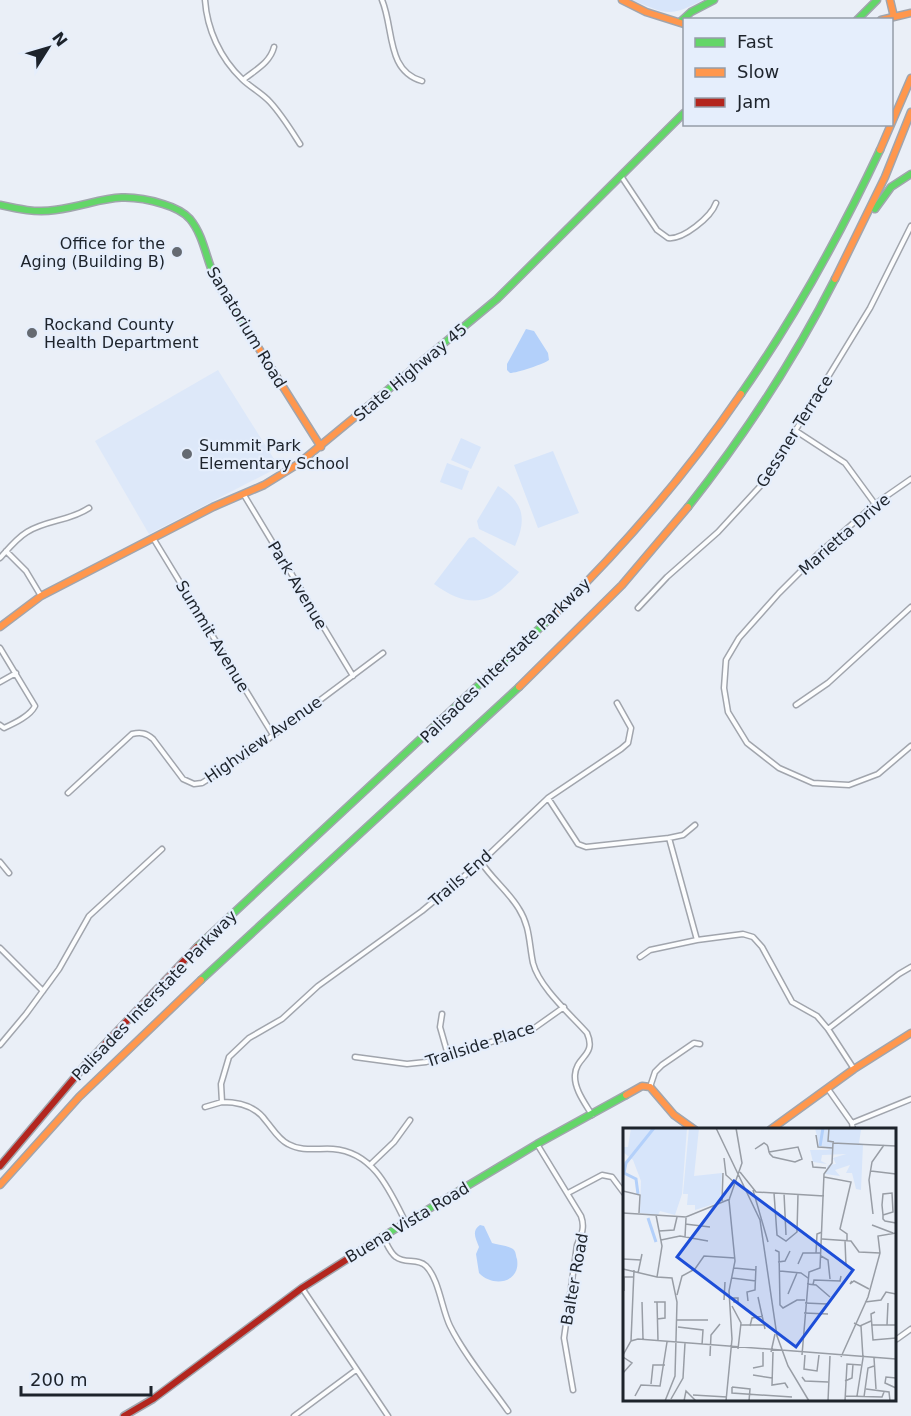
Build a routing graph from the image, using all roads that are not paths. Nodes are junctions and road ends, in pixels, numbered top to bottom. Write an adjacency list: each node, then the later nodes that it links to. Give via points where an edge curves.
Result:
1 (206, 0): 15 (street, via 211,32)
2 (382, 0): 16 (street, via 396,58 406,74)
3 (622, 0): 12 (main road)
4 (714, 0): 9 (main road)
5 (877, 0): 10 (main road)
6 (890, 0): 8 (main road)
7 (911, 13): 8 (main road)
8 (894, 17): 11 (main road)
9 (686, 18)
10 (860, 18)
11 (890, 18)
12 (682, 23)
13 (274, 47): 15 (street, via 267,61)
14 (911, 78): 19 (main road, Palisades Interstate Parkway)
15 (243, 80): 21 (street, via 281,114)
16 (422, 81)
17 (911, 112): 27 (main road, Palisades Interstate Parkway)
18 (683, 114): 23 (main road, State Highway 45)
19 (893, 119)
20 (890, 126): 86 (main road, Palisades Interstate Parkway, via 862,190 805,297 734,406 655,507 533,636 201,944 116,1031)
21 (300, 144)
22 (911, 174): 27 (main road, via 883,197)
23 (621, 175): 24 (street, via 657,230 668,238 681,236 709,215); 29 (main road, State Highway 45, via 497,299)
24 (716, 203)
25 (0, 205): 29 (main road, Sanatorium Road, via 47,211 132,197 166,204 185,214 200,236 218,284)
26 (911, 226): 28 (street, Gessner Terrace, via 870,308)
27 (843, 267): 87 (main road, Palisades Interstate Parkway, via 796,352 752,420 700,492 627,579 519,688 127,1048 70,1105)
28 (796, 431): 32 (street, via 845,463); 39 (street, Gessner Terrace, via 750,498)
29 (321, 447): 31 (main road, State Highway 45)
30 (911, 479): 32 (street, Marietta Drive)
31 (244, 495): 34 (main road, State Highway 45); 44 (street, Park Avenue)
32 (875, 504): 50 (street, Marietta Drive, via 817,555 740,638 726,660 724,688 728,712 747,743 779,768 813,783 849,784 878,774)
33 (88, 508): 35 (street, via 26,532)
34 (153, 538): 37 (main road, State Highway 45); 49 (street, Summit Avenue)
35 (6, 551): 36 (street); 37 (street, via 26,571)
36 (0, 558)
37 (41, 596): 40 (main road, State Highway 45)
38 (911, 607): 47 (street, via 828,683)
39 (638, 608)
40 (0, 627)
41 (0, 648): 43 (street)
42 (383, 653): 44 (street, Highview Avenue)
43 (16, 673): 45 (street); 48 (street, via 34,710 4,728)
44 (353, 676): 49 (street, Highview Avenue)
45 (0, 682)
46 (617, 703): 52 (street, Trails End, via 631,728 628,742)
47 (796, 705)
48 (0, 725)
49 (273, 735): 51 (street, Highview Avenue, via 209,780 194,784 183,779 153,738 132,734)
50 (911, 746)
51 (68, 793)
52 (548, 798): 54 (street, via 578,844 586,847); 57 (street, Trails End)
53 (695, 825): 54 (street, via 683,835)
54 (669, 838): 59 (street)
55 (162, 849): 63 (street, via 89,916)
56 (0, 862): 58 (street)
57 (481, 862): 64 (street, via 519,909 531,940 533,964); 76 (street, Trails End, via 229,1057 221,1084)
58 (9, 873)
59 (697, 940): 61 (street, via 650,950); 66 (street, via 743,934 753,937 792,1002 817,1016)
60 (0, 948): 63 (street)
61 (640, 957)
62 (911, 967): 66 (street)
63 (43, 991): 69 (street)
64 (564, 1007): 70 (street, Trailside Place, via 533,1029); 78 (street, via 590,1040 590,1048 574,1075)
65 (442, 1014): 70 (street, via 440,1028)
66 (828, 1029): 72 (street)
67 (911, 1033): 72 (main road)
68 (700, 1044): 73 (street, via 694,1043 662,1065)
69 (0, 1045)
70 (448, 1055): 71 (street, Trailside Place, via 407,1064)
71 (355, 1057)
72 (854, 1068): 74 (main road)
73 (650, 1087): 78 (main road, Buena Vista Road, via 642,1086); 81 (main road, via 674,1115)
74 (828, 1089): 80 (street); 82 (main road)
75 (911, 1099): 80 (street)
76 (222, 1102): 77 (street); 85 (street, via 253,1108 286,1143 302,1149 347,1151)
77 (205, 1107)
78 (592, 1115): 84 (main road, Buena Vista Road)
79 (410, 1119): 85 (street)
80 (852, 1123): 83 (street)
81 (692, 1128)
82 (773, 1128)
83 (853, 1128)
84 (537, 1144): 89 (street, Balter Road); 90 (main road, Buena Vista Road)
85 (371, 1164): 90 (street)
86 (0, 1165)
87 (0, 1185)
88 (623, 1191): 89 (street, via 612,1178 602,1175)
89 (568, 1193): 96 (street, Balter Road, via 584,1223 577,1245 564,1338)
90 (406, 1223): 91 (main road, Buena Vista Road)
91 (383, 1238): 92 (main road, Buena Vista Road); 97 (street, via 398,1259 425,1265 450,1326)
92 (302, 1288): 95 (street); 98 (main road, Buena Vista Road, via 153,1399)
93 (911, 1329): 94 (street)
94 (897, 1339)
95 (356, 1370): 99 (street); 100 (street)
96 (573, 1390)
97 (508, 1412)
98 (124, 1416)
99 (294, 1416)
100 (388, 1416)

